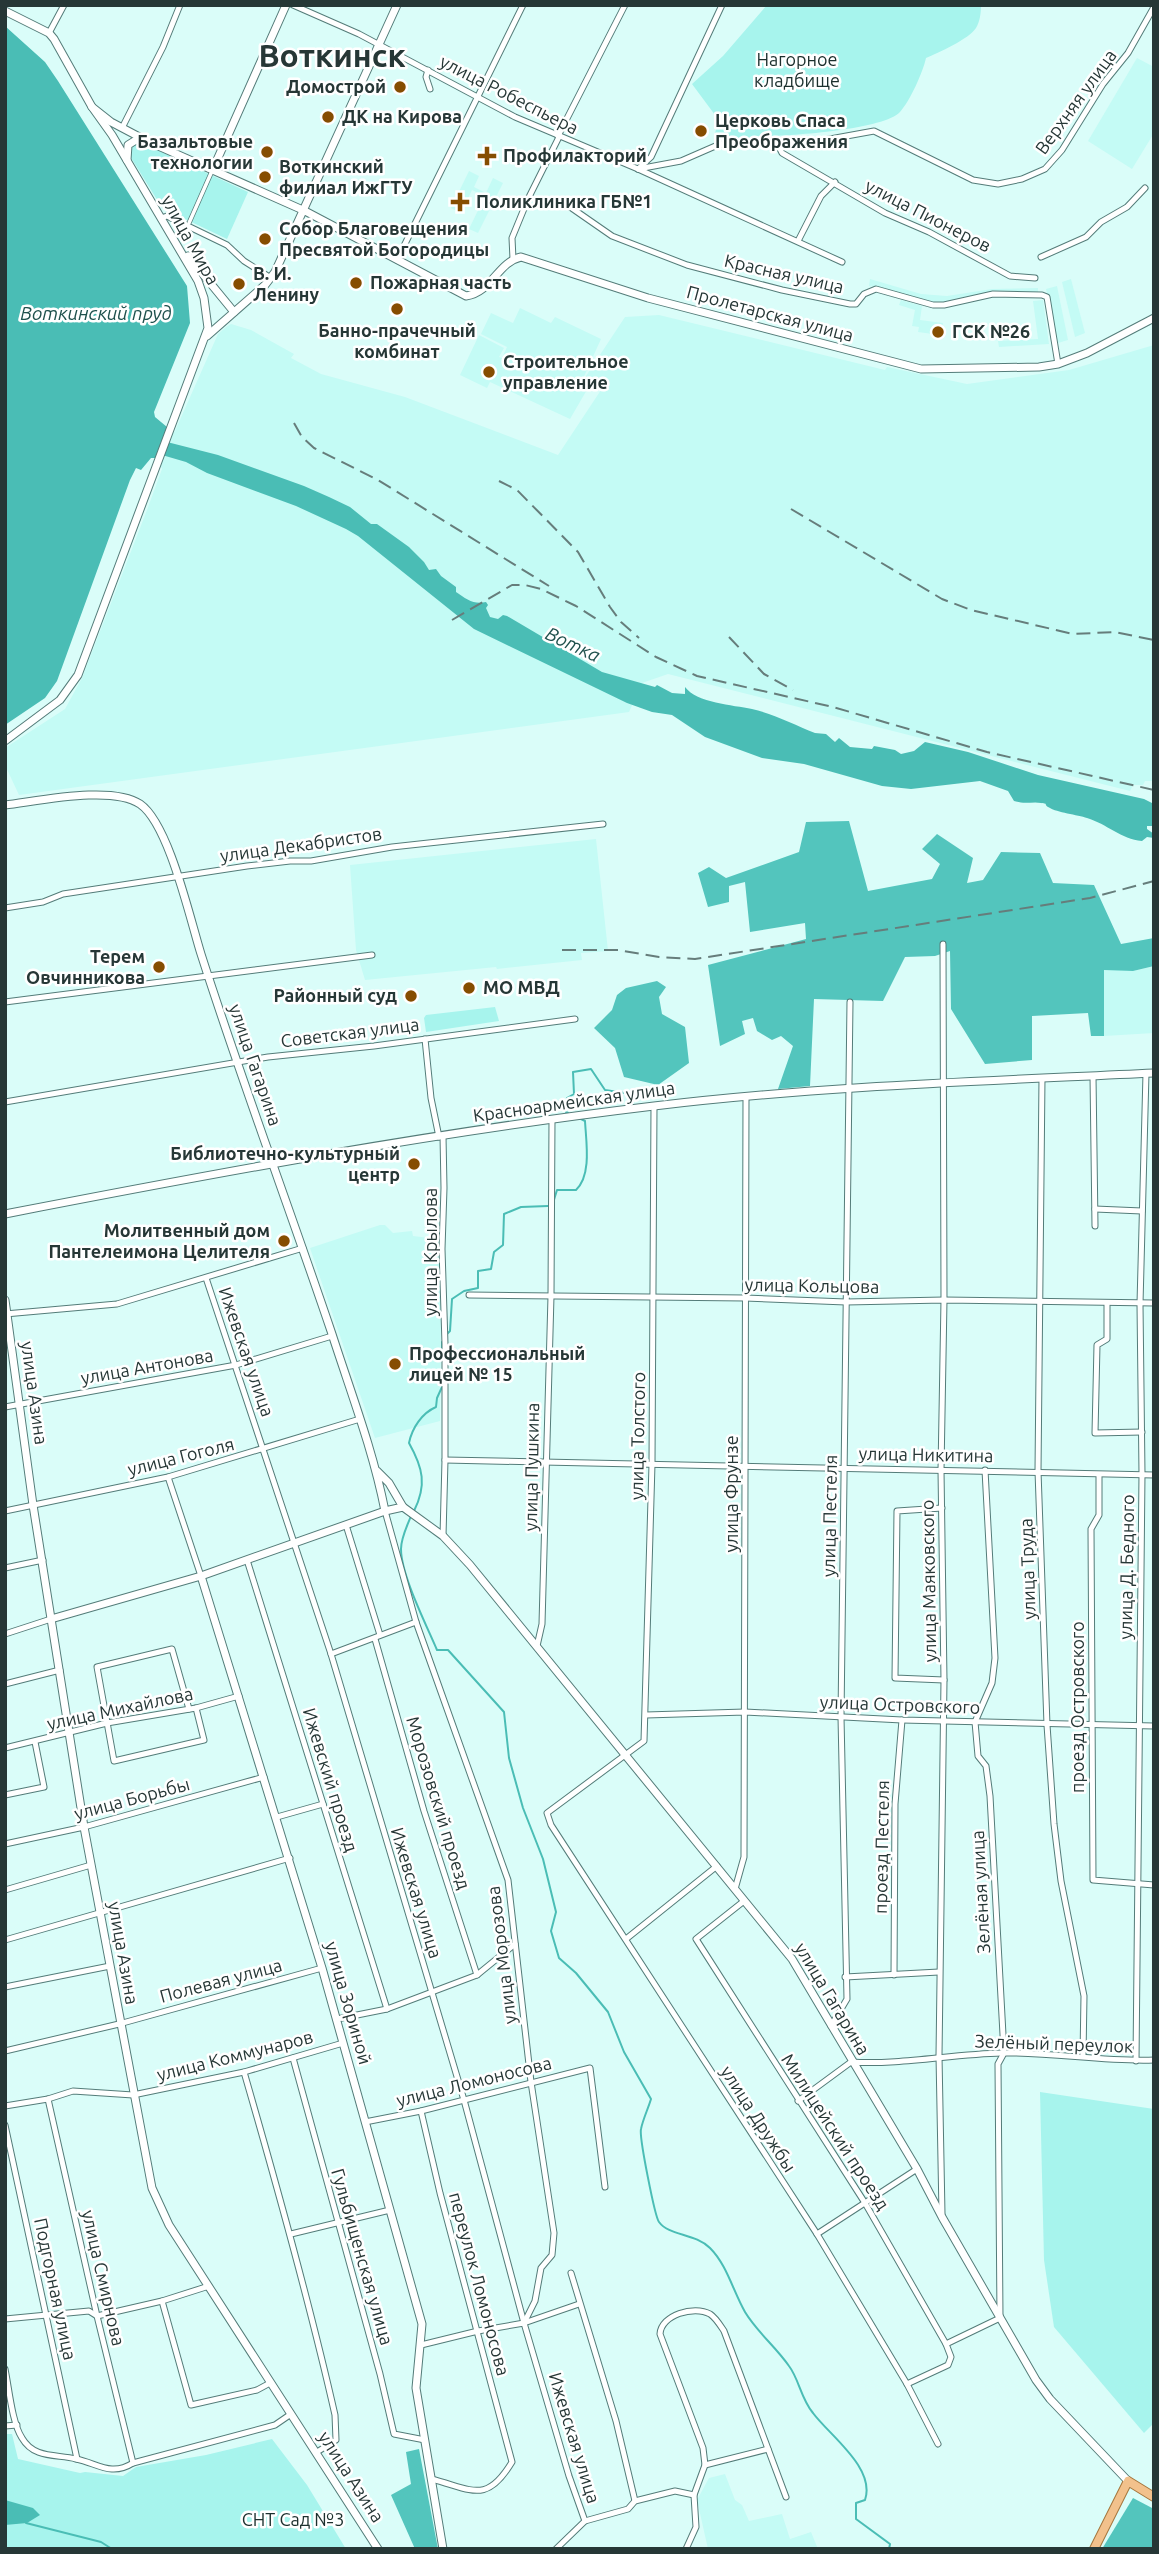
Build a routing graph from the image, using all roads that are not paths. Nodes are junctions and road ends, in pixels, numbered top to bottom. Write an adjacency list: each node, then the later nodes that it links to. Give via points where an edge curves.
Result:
1 (64, 5): 11 (street)
2 (180, 5): 17 (street)
3 (286, 5): 22 (main road)
4 (293, 5): 12 (street, улица Робеспьера)
5 (397, 5): 12 (main road)
6 (523, 5): 15 (street)
7 (625, 5): 18 (street)
8 (722, 5): 23 (street, via 651,157)
9 (1154, 7): 20 (street, Верхняя улица, via 1062,150 1037,174 1007,183 973,180 874,131 797,145)
10 (5, 11): 11 (main road)
11 (49, 33): 16 (main road, улица Мира)
12 (379, 44): 13 (street, улица Робеспьера); 27 (main road)
13 (428, 70): 14 (street); 15 (street, улица Робеспьера)
14 (430, 89)
15 (477, 98): 18 (street, улица Робеспьера); 34 (street)
16 (92, 107): 17 (main road, улица Мира); 21 (main road, улица Мира)
17 (122, 128): 19 (main road, улица Мира)
18 (559, 137): 23 (street, улица Робеспьера); 33 (street, via 512,238)
19 (147, 141): 21 (main road, via 128,145); 22 (main road, улица Мира)
20 (778, 144): 23 (street, via 720,144 681,161); 24 (street, улица Пионеров, via 782,153)
21 (127, 164): 28 (main road, улица Мира)
22 (213, 169): 27 (main road, улица Мира); 29 (street)
23 (638, 169): 31 (street, улица Робеспьера)
24 (835, 182): 31 (street, via 821,196); 37 (street, улица Пионеров, via 884,213 1010,276)
25 (1144, 188): 32 (street, via 1127,207 1086,237)
26 (563, 202): 41 (street, Красная улица, via 612,236 665,258 850,304 876,289 933,305 993,294 1042,295 1047,298)
27 (305, 211): 34 (main road, улица Мира); 36 (main road)
28 (161, 218): 30 (main road, улица Мира); 36 (street, via 167,216 227,245)
29 (189, 223)
30 (173, 236): 38 (main road); 40 (main road, улица Мира, via 202,289 208,316)
31 (797, 241): 35 (street, улица Робеспьера)
32 (1041, 257)
33 (513, 259): 34 (main road, via 485,289 467,296); 41 (main road, Пролетарская улица, via 523,257 648,298 903,366 942,370)
34 (397, 260)
35 (842, 262)
36 (271, 278): 38 (main road)
37 (1035, 278)
38 (234, 312): 40 (main road)
39 (1154, 318): 41 (main road, Пролетарская улица)
40 (206, 336): 42 (main road, via 78,675 60,700)
41 (1058, 363)
42 (5, 741)
43 (5, 805): 45 (main road, улица Гагарина, via 112,794 132,800 156,823)
44 (603, 824): 45 (street, улица Декабристов, via 392,847)
45 (178, 878): 46 (street, улица Декабристов, via 63,894); 49 (main road, улица Гагарина)
46 (5, 908)
47 (943, 944): 58 (street, улица Маяковского)
48 (372, 955): 49 (street)
49 (208, 976): 50 (street); 54 (main road, улица Гагарина)
50 (5, 1002)
51 (850, 1002): 59 (street, улица Пестеля)
52 (575, 1019): 53 (street, Советская улица)
53 (425, 1039): 54 (street, Советская улица); 64 (street, улица Крылова, via 431,1098)
54 (236, 1062): 61 (street, Советская улица); 65 (main road, улица Гагарина)
55 (1150, 1073): 56 (main road, Красноармейская улица); 67 (street, улица Д. Бедного)
56 (1093, 1076): 57 (main road, Красноармейская улица); 66 (street)
57 (1042, 1078): 58 (main road, Красноармейская улица); 78 (street, улица Труда)
58 (943, 1081): 59 (main road, Красноармейская улица); 77 (street, улица Маяковского)
59 (848, 1090): 60 (main road, Красноармейская улица); 79 (street, улица Пестеля)
60 (746, 1098): 62 (main road, Красноармейская улица); 75 (street, улица Фрунзе)
61 (5, 1102)
62 (654, 1106): 63 (main road, Красноармейская улица); 74 (street, улица Толстого)
63 (552, 1120): 64 (main road, Красноармейская улица); 73 (street, улица Пушкина)
64 (441, 1136): 65 (main road, Красноармейская улица); 91 (street, улица Крылова)
65 (271, 1162): 68 (main road, Красноармейская улица); 70 (main road, улица Гагарина)
66 (1095, 1209): 67 (street); 69 (street)
67 (1142, 1211): 82 (street, улица Д. Бедного)
68 (5, 1214)
69 (1095, 1226)
70 (303, 1248): 71 (street); 84 (main road, улица Гагарина)
71 (206, 1278): 83 (street, via 117,1304); 85 (street, Ижевская улица)
72 (470, 1295): 73 (street, улица Кольцова)
73 (551, 1296): 74 (street, улица Кольцова); 92 (street, улица Пушкина)
74 (654, 1297): 75 (street, улица Кольцова); 93 (street, улица Толстого)
75 (746, 1298): 79 (street, улица Кольцова); 94 (street, улица Фрунзе)
76 (5, 1300): 83 (main road, улица Азина)
77 (944, 1300): 78 (street, улица Кольцова); 79 (street, улица Кольцова); 96 (street, улица Маяковского)
78 (1041, 1301): 81 (street, улица Кольцова); 99 (street, улица Труда)
79 (846, 1302): 95 (street, улица Пестеля)
80 (1154, 1303): 82 (street, улица Кольцова)
81 (1107, 1304): 82 (street, улица Кольцова); 89 (street, via 1107,1339 1097,1345 1095,1433)
82 (1140, 1304): 89 (street, улица Д. Бедного)
83 (6, 1313): 86 (main road, улица Азина)
84 (332, 1336): 85 (street, улица Антонова); 88 (main road, улица Гагарина)
85 (236, 1365): 86 (street, улица Антонова); 90 (street, Ижевская улица)
86 (20, 1404): 87 (street, улица Антонова); 104 (main road, улица Азина)
87 (5, 1407)
88 (360, 1419): 90 (street, улица Гоголя); 98 (main road, улица Гагарина)
89 (1142, 1432): 100 (street, улица Д. Бедного)
90 (264, 1450): 103 (street, улица Гоголя); 111 (street, Ижевская улица)
91 (445, 1460): 92 (street, улица Никитина); 110 (street, улица Крылова)
92 (547, 1462): 93 (street, улица Никитина); 120 (street, улица Пушкина, via 542,1624)
93 (652, 1464): 94 (street, улица Никитина); 128 (street, улица Толстого)
94 (747, 1466): 95 (street, улица Никитина); 127 (street, улица Фрунзе)
95 (844, 1466): 96 (street, улица Никитина); 129 (street, улица Пестеля)
96 (941, 1469): 97 (street, улица Никитина); 106 (street, улица Маяковского)
97 (985, 1470): 99 (street, улица Никитина); 132 (street, Зелёная улица, via 995,1658 992,1683)
98 (377, 1471): 105 (main road); 108 (main road)
99 (1038, 1471): 101 (street, улица Никитина); 135 (street, улица Труда)
100 (1142, 1474): 101 (street, улица Никитина); 102 (street, улица Никитина); 136 (street, улица Д. Бедного)
101 (1099, 1475): 134 (street, проезд Островского, via 1099,1515 1091,1529)
102 (1154, 1475)
103 (167, 1477): 104 (street, улица Гоголя); 115 (street, улица Зориной)
104 (33, 1505): 107 (street, улица Гоголя); 112 (main road, улица Азина)
105 (403, 1507): 108 (main road); 110 (main road, улица Гагарина)
106 (942, 1508): 123 (street, улица Маяковского); 123 (street, via 897,1511 895,1678)
107 (5, 1511)
108 (385, 1511): 109 (main road); 117 (street, улица Морозова)
109 (346, 1524): 111 (main road); 119 (street, Морозовский проезд)
110 (443, 1535): 120 (main road, улица Гагарина)
111 (295, 1543): 113 (main road); 121 (street, Ижевская улица)
112 (43, 1560): 114 (street); 116 (main road, улица Азина)
113 (247, 1560): 115 (main road); 144 (street, Ижевский проезд)
114 (5, 1568)
115 (201, 1576): 116 (main road); 125 (main road, улица Зориной)
116 (51, 1619): 118 (street); 122 (main road, улица Азина)
117 (416, 1622): 119 (street); 159 (street, улица Морозова, via 508,1880)
118 (5, 1634)
119 (377, 1637): 121 (street); 163 (street, Морозовский проезд, via 424,1811)
120 (537, 1646): 141 (main road, улица Гагарина)
121 (331, 1654): 167 (street, Ижевская улица)
122 (60, 1670): 124 (street); 138 (main road, улица Азина)
123 (944, 1680): 131 (street, улица Маяковского)
124 (5, 1684)
125 (239, 1696): 126 (street, улица Михайлова); 142 (main road, улица Зориной)
126 (193, 1709): 133 (street, улица Михайлова); 133 (street, via 204,1740 114,1761); 133 (street, via 172,1649 97,1667)
127 (745, 1712): 128 (street, улица Островского); 129 (street, улица Островского); 154 (street, улица Фрунзе, via 744,1857)
128 (646, 1715): 141 (street, улица Толстого, via 644,1741)
129 (841, 1717): 130 (street, улица Островского); 165 (street, улица Пестеля)
130 (902, 1720): 131 (street, улица Островского); 164 (street, проезд Пестеля, via 895,1804)
131 (943, 1720): 132 (street, улица Островского); 162 (street, улица Маяковского)
132 (975, 1722): 135 (street, улица Островского); 174 (street, Зелёная улица, via 978,1756 986,1766 990,1796)
133 (107, 1723): 138 (street, улица Михайлова)
134 (1091, 1724): 135 (street, улица Островского); 136 (street, улица Островского); 151 (street, проезд Островского, via 1093,1880)
135 (1047, 1725): 176 (street, улица Труда, via 1060,1870 1084,1996)
136 (1139, 1726): 137 (street, улица Островского); 151 (street, улица Д. Бедного)
137 (1154, 1726)
138 (70, 1733): 139 (street, улица Михайлова); 146 (main road, улица Азина)
139 (35, 1742): 140 (street, улица Михайлова); 143 (street, via 44,1787)
140 (5, 1748)
141 (624, 1755): 150 (main road, улица Гагарина); 157 (street, улица Дружбы, via 547,1813)
142 (264, 1777): 145 (main road, улица Зориной); 146 (street, улица Борьбы)
143 (5, 1795)
144 (323, 1804): 145 (street); 168 (street, Ижевский проезд)
145 (277, 1817): 148 (main road, улица Зориной)
146 (84, 1827): 147 (street, улица Борьбы); 149 (main road, улица Азина)
147 (5, 1844)
148 (290, 1858): 156 (street); 161 (main road, улица Зориной)
149 (91, 1864): 153 (street); 156 (main road, улица Азина)
150 (717, 1866): 154 (main road, улица Гагарина); 157 (street)
151 (1137, 1885): 152 (street, проезд Островского); 179 (street, улица Д. Бедного)
152 (1154, 1885)
153 (5, 1889)
154 (735, 1889): 155 (main road, улица Гагарина)
155 (744, 1901): 171 (main road, улица Гагарина, via 792,1959); 186 (street, Милицейский проезд, via 696,1939)
156 (100, 1912): 158 (street); 160 (main road, улица Азина)
157 (626, 1939): 198 (street, улица Дружбы)
158 (5, 1940)
159 (515, 1944): 163 (street); 182 (street, улица Морозова)
160 (110, 1966): 166 (street); 170 (main road, улица Азина)
161 (322, 1968): 169 (main road, улица Зориной); 170 (street, Полевая улица)
162 (939, 1972): 164 (street); 175 (street, улица Маяковского)
163 (477, 1975): 167 (street)
164 (894, 1975): 165 (street)
165 (845, 1977): 171 (street, улица Пестеля, via 847,1999)
166 (5, 1987)
167 (431, 1992): 168 (street); 185 (street, Ижевская улица)
168 (387, 2009): 169 (street)
169 (337, 2019): 172 (main road, улица Зориной)
170 (119, 2024): 173 (street, Полевая улица); 183 (main road, улица Азина)
171 (831, 2026): 180 (main road, улица Гагарина)
172 (343, 2043): 177 (street, улица Коммунаров); 189 (main road, улица Зориной)
173 (5, 2051)
174 (1003, 2053): 175 (street, Зелёный переулок); 176 (street, Зелёный переулок); 205 (street, Зелёная улица, via 998,2064)
175 (939, 2056): 180 (street, Зелёный переулок); 195 (street, улица Маяковского)
176 (1083, 2056): 179 (street, Зелёный переулок)
177 (293, 2058): 181 (street, улица Коммунаров); 196 (street, Гульбищенская улица)
178 (1154, 2060): 179 (street, Зелёный переулок)
179 (1136, 2061)
180 (851, 2062): 186 (street); 191 (main road, улица Гагарина)
181 (244, 2072): 183 (street, улица Коммунаров); 197 (street)
182 (531, 2082): 185 (street, улица Ломоносова); 192 (street, улица Ломоносова, via 590,2067); 207 (street, улица Морозова, via 554,2233 552,2255 541,2268 535,2301)
183 (133, 2095): 184 (street, улица Коммунаров, via 73,2091); 200 (main road, улица Азина, via 156,2199)
184 (48, 2099): 187 (street, улица Коммунаров); 203 (street, улица Смирнова)
185 (464, 2100): 188 (street, улица Ломоносова); 207 (street, Ижевская улица)
186 (798, 2101): 193 (street, Милицейский проезд)
187 (5, 2106)
188 (421, 2111): 189 (street, улица Ломоносова); 208 (street, переулок Ломоносова)
189 (365, 2122): 194 (main road, улица Зориной)
190 (5, 2125): 204 (street, Подгорная улица)
191 (917, 2169): 193 (street); 195 (main road, улица Гагарина)
192 (605, 2187)
193 (865, 2203): 198 (street); 210 (street, Милицейский проезд)
194 (390, 2210): 196 (street); 209 (main road, улица Зориной, via 422,2324)
195 (942, 2217): 205 (main road, улица Гагарина)
196 (337, 2224): 197 (street); 217 (street, Гульбищенская улица, via 394,2434)
197 (291, 2234): 220 (street, via 335,2415 336,2440)
198 (817, 2234): 213 (street, улица Дружбы)
199 (571, 2273): 202 (street)
200 (209, 2286): 201 (street); 212 (main road, улица Азина)
201 (162, 2301): 203 (street); 212 (street, via 191,2405)
202 (579, 2304): 207 (street); 229 (street, via 616,2421)
203 (97, 2316): 204 (street, via 89,2311); 222 (street, улица Смирнова)
204 (46, 2317): 206 (street); 221 (street, Подгорная улица)
205 (1000, 2318): 210 (street); 225 (main road, улица Гагарина, via 1050,2399)
206 (5, 2319)
207 (524, 2323): 208 (street); 230 (street, Ижевская улица)
208 (478, 2331): 209 (street); 224 (street, переулок Ломоносова, via 512,2462 490,2489 477,2493)
209 (421, 2344): 217 (main road, улица Зориной, via 416,2388)
210 (946, 2344): 213 (street, via 951,2357 948,2365)
211 (5, 2369): 215 (street)
212 (270, 2383): 214 (main road, улица Азина)
213 (907, 2384): 218 (street, улица Дружбы)
214 (291, 2414): 220 (main road, улица Азина); 222 (street, via 275,2425)
215 (17, 2425): 216 (street); 221 (street, via 22,2439 36,2451)
216 (5, 2426)
217 (425, 2440): 224 (main road, улица Зориной)
218 (938, 2444)
219 (768, 2449): 223 (street); 223 (street, via 724,2331 709,2314 689,2311 665,2321 660,2334 703,2448); 227 (street)
220 (317, 2452): 231 (main road, улица Азина)
221 (77, 2459): 222 (street, via 110,2469)
222 (133, 2463)
223 (705, 2465): 226 (street)
224 (431, 2479): 232 (main road, улица Зориной)
225 (1128, 2481): 228 (main road); 235 (main road)
226 (694, 2495): 229 (street, via 674,2491); 234 (street, via 696,2528)
227 (786, 2497)
228 (1154, 2497)
229 (635, 2501): 230 (street, via 628,2509)
230 (585, 2521): 233 (street)
231 (378, 2549)
232 (443, 2549)
233 (556, 2549)
234 (686, 2549)
235 (1094, 2549)

